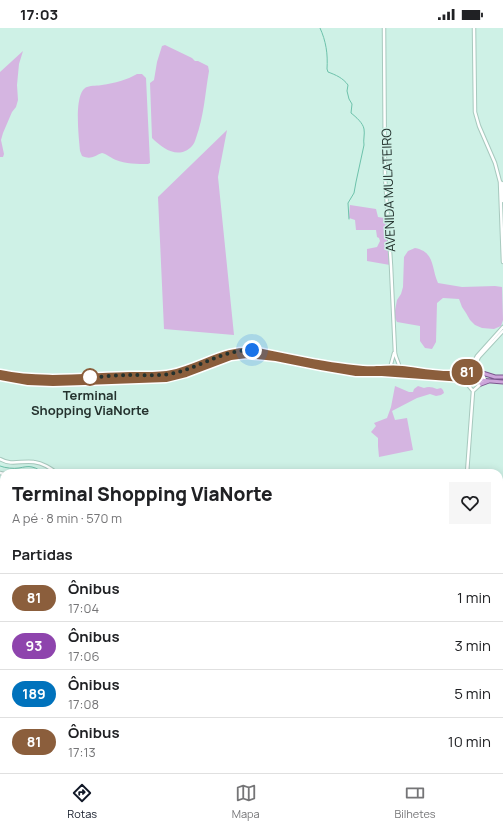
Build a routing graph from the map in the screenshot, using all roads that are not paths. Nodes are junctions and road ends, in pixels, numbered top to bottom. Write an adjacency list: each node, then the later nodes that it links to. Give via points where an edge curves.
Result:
1 (384, 28): 9 (street, AVENIDA MULATEIRO, via 384,176)
2 (474, 28): 3 (street, via 475,112)
3 (500, 182): 4 (street); 5 (street)
4 (503, 201)
5 (503, 262)
6 (503, 327): 8 (street)
7 (503, 331): 8 (street)
8 (496, 336): 10 (street)
9 (395, 353): 11 (street, AVENIDA MULATEIRO); 12 (street, AVENIDA MULATEIRO)
10 (476, 359): 13 (street); 14 (street, via 475,365)
11 (390, 368): 12 (main road); 15 (main road, via 352,368 246,350 166,374 49,378); 16 (street, AVENIDA MULATEIRO)
12 (401, 368): 13 (main road, via 450,374); 17 (street, AVENIDA MULATEIRO)
13 (468, 371): 14 (main road); 20 (street)
14 (480, 372): 19 (main road); 21 (street)
15 (0, 373)
16 (390, 374): 17 (main road); 18 (main road, via 340,371 247,355 231,357 166,379 53,383)
17 (400, 375): 20 (main road)
18 (0, 377)
19 (503, 377)
20 (461, 379): 21 (main road); 24 (main road)
21 (485, 380): 22 (main road); 25 (street)
22 (490, 381): 23 (main road); 25 (main road)
23 (503, 382)
24 (465, 383): 26 (street)
25 (481, 384): 26 (street)
26 (473, 391): 29 (street)
27 (0, 459): 28 (street, via 12,463 30,461)
28 (51, 469)
29 (467, 469)

